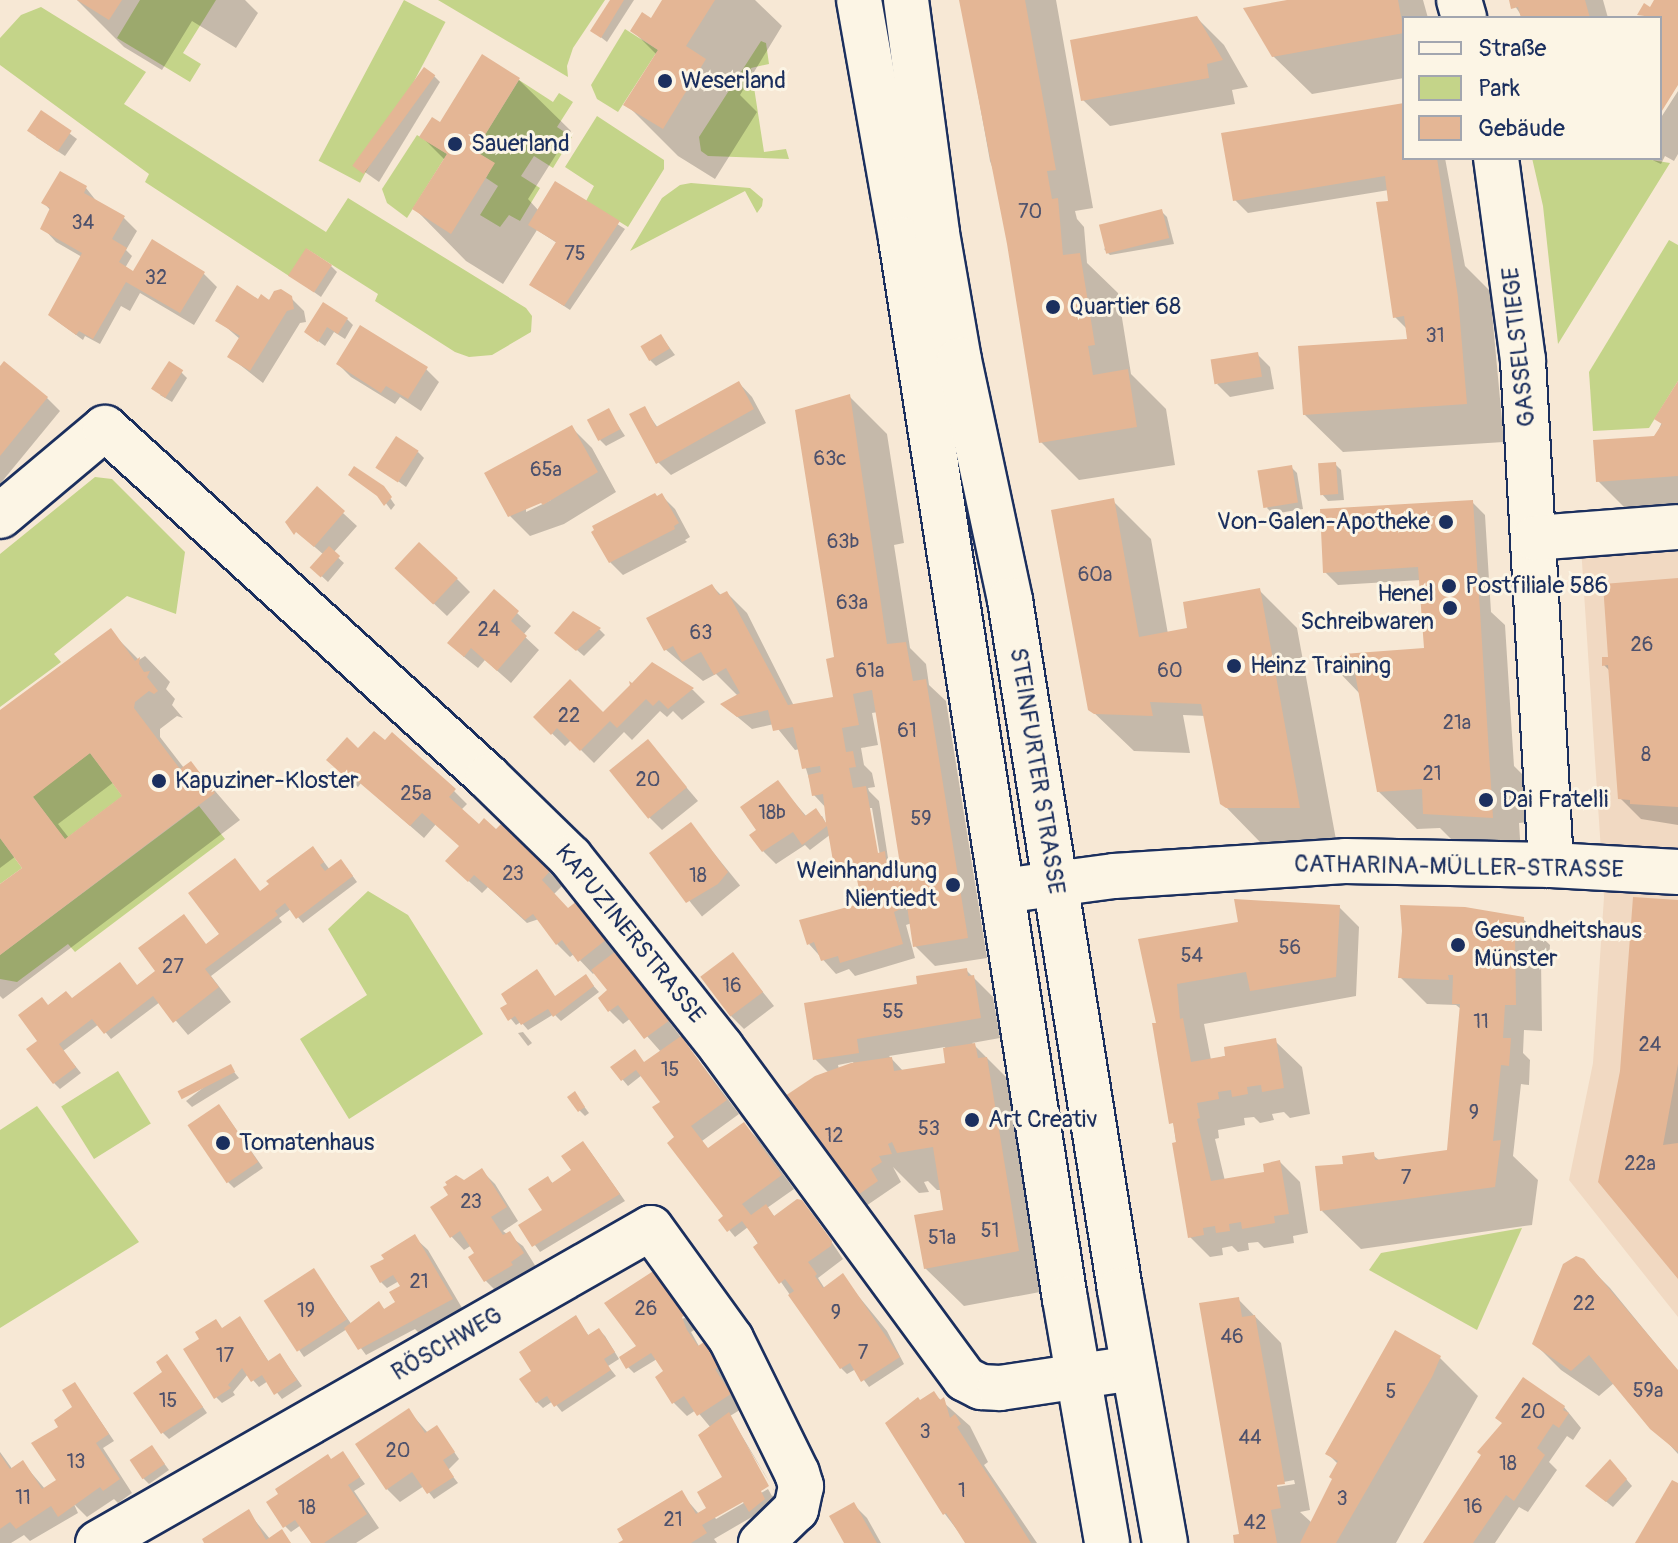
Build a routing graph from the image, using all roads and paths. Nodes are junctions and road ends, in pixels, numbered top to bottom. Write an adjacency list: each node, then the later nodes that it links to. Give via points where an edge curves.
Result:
1 (859, 0): 10 (street)
2 (906, 0): 9 (street, STEINFURTER STRASSE, via 937,233 1010,600)
3 (1496, 160): 6 (street, GASSELSTIEGE, via 1523,360)
4 (0, 516): 12 (street, KAPUZINERSTRASSE, via 105,428 570,857 721,1047 965,1379 1000,1388)
5 (1678, 527): 6 (street)
6 (1535, 538): 7 (street, GASSELSTIEGE)
7 (1551, 865): 8 (street, CATHARINA-MÜLLER-STRASSE); 9 (street, CATHARINA-MÜLLER-STRASSE, via 1345,861)
8 (1678, 872)
9 (1055, 883): 10 (street, CATHARINA-MÜLLER-STRASSE); 11 (street, STEINFURTER STRASSE)
10 (1002, 891): 12 (street)
11 (1134, 1368): 12 (street, KAPUZINERSTRASSE); 16 (street, STEINFURTER STRASSE)
12 (1078, 1378): 15 (street)
13 (98, 1543): 14 (street, RÖSCHWEG, via 651,1228 731,1339 801,1486 794,1514)
14 (761, 1543)
15 (1107, 1543)
16 (1165, 1543)

